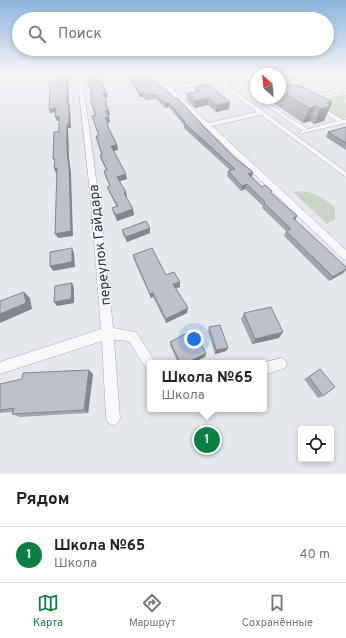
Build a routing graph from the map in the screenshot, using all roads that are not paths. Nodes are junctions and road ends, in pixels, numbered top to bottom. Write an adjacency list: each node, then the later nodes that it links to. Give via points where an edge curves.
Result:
1 (82, 95): 17 (street, переулок Гайдара)
2 (176, 95): 12 (street)
3 (237, 95): 8 (street)
4 (324, 95): 5 (street)
5 (318, 96): 7 (street)
6 (299, 97): 7 (street)
7 (306, 98): 11 (street)
8 (248, 103): 10 (street)
9 (267, 104): 13 (street)
10 (262, 113): 12 (street); 14 (street)
11 (344, 121): 13 (street)
12 (207, 126): 16 (street)
13 (307, 131): 14 (street)
14 (292, 135): 15 (street)
15 (346, 175)
16 (346, 256)
17 (108, 333): 18 (street, via 132,336); 20 (street); 22 (street, переулок Гайдара)
18 (147, 360)
19 (281, 364): 21 (street)
20 (0, 368)
21 (267, 368)
22 (112, 418)

